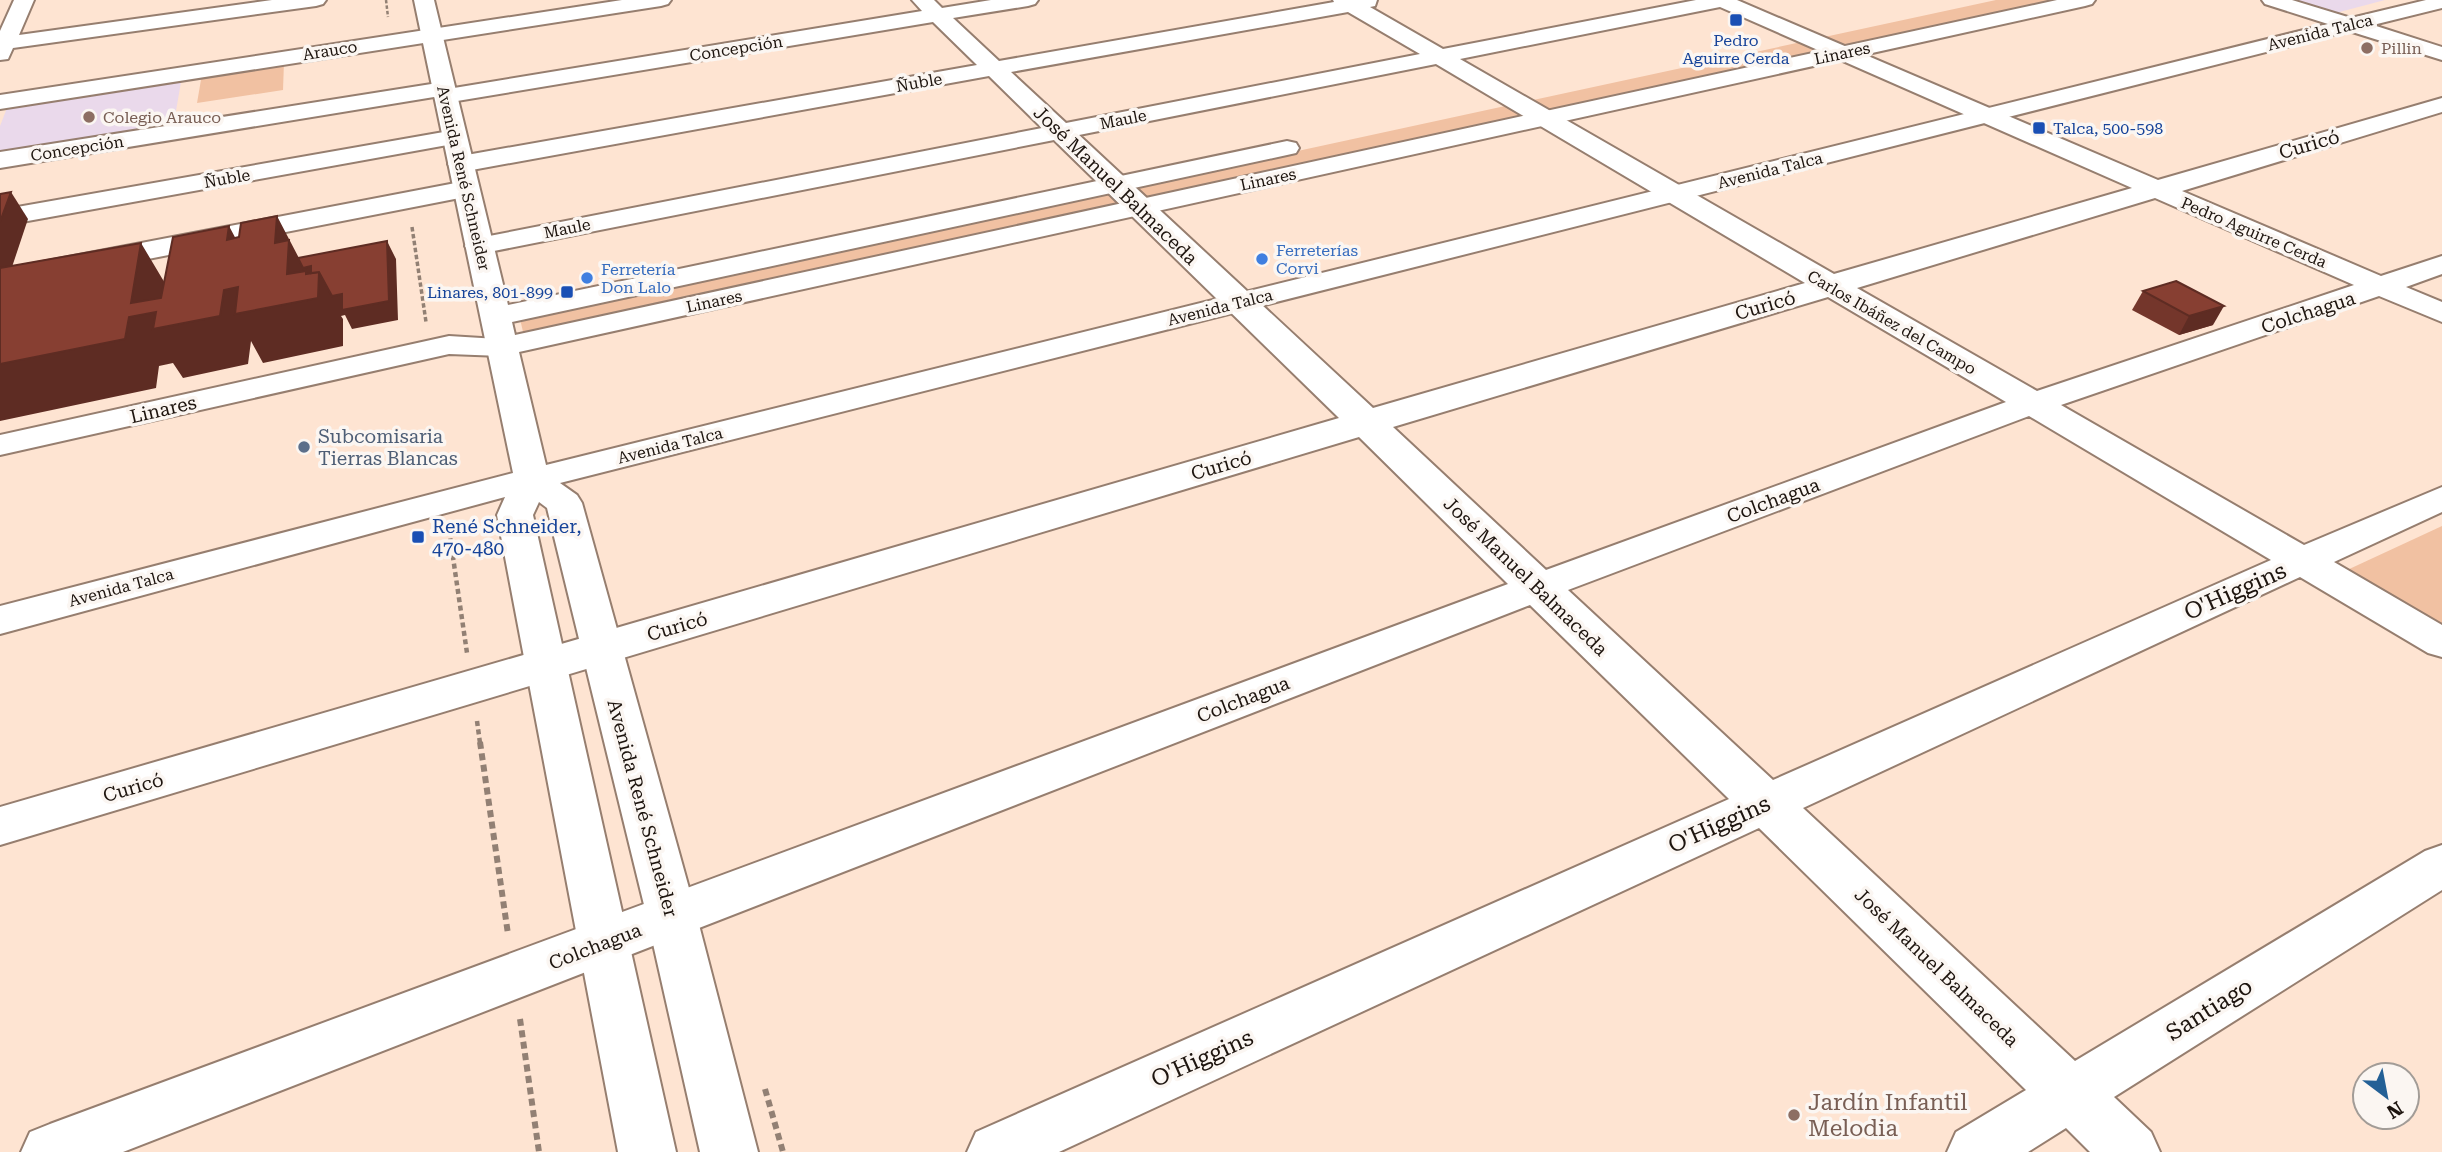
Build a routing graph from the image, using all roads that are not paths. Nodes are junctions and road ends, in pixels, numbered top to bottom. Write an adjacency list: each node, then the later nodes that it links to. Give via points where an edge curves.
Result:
1 (24, 0): 20 (street)
2 (316, 0): 20 (street)
3 (424, 0): 16 (street, Avenida René Schneider)
4 (661, 0): 16 (street, Arauco)
5 (1028, 0): 13 (street, Concepción)
6 (1377, 0): 11 (street, Ñuble)
7 (1723, 0): 17 (street); 22 (street, Maule)
8 (1976, 0): 14 (street, Linares)
9 (2085, 0): 18 (street, Linares)
10 (2272, 0): 15 (street)
11 (1347, 2): 22 (street); 23 (street, Ñuble)
12 (2442, 2): 15 (street, Avenida Talca)
13 (930, 7): 23 (street, José Manuel Balmaceda); 24 (street, Concepción)
14 (1885, 19)
15 (2349, 24): 21 (street); 30 (street, Avenida Talca)
16 (431, 34): 24 (street, Avenida René Schneider); 26 (street, Arauco)
17 (1804, 37): 18 (street, Linares); 19 (street, Linares)
18 (1844, 40): 27 (street, Linares); 30 (street, Pedro Aguirre Cerda)
19 (1761, 46)
20 (2, 48)
21 (2442, 54)
22 (1439, 57): 25 (street); 31 (street, Maule)
23 (994, 69): 31 (street, José Manuel Balmaceda); 35 (street, Ñuble)
24 (444, 93): 32 (street, Avenida René Schneider); 34 (street, Concepción)
25 (1511, 99): 27 (street, Linares); 29 (street, Linares)
26 (0, 102)
27 (1544, 105): 37 (street, Carlos Ibáñez del Campo); 38 (street, Linares)
28 (2442, 105): 36 (street, Curicó)
29 (1482, 106)
30 (1986, 116): 36 (street, Pedro Aguirre Cerda); 37 (street, Avenida Talca)
31 (1060, 131): 38 (street, José Manuel Balmaceda); 40 (street, Maule)
32 (455, 138): 35 (street, Avenida René Schneider); 39 (street, Ñuble)
33 (1306, 144): 38 (street, Linares)
34 (0, 160)
35 (463, 177): 40 (street, Avenida René Schneider); 42 (street)
36 (2157, 189): 43 (street, Curicó); 44 (street, Pedro Aguirre Cerda)
37 (1673, 194): 43 (street, Carlos Ibáñez del Campo); 45 (street, Avenida Talca)
38 (1127, 196): 45 (street, José Manuel Balmaceda); 47 (street, Linares)
39 (0, 218)
40 (479, 246): 47 (street, Avenida René Schneider)
41 (2442, 265): 44 (street, Colchagua)
42 (0, 279)
43 (1830, 286): 48 (street, Carlos Ibáñez del Campo); 49 (street, Curicó)
44 (2382, 287): 46 (street, Pedro Aguirre Cerda); 48 (street, Colchagua)
45 (1239, 302): 49 (street, José Manuel Balmaceda); 51 (street, Avenida Talca)
46 (2442, 313)
47 (498, 332): 50 (street, Linares); 51 (street, Avenida René Schneider)
48 (2032, 404): 53 (street, Carlos Ibáñez del Campo); 54 (street, Colchagua)
49 (1366, 423): 54 (street, José Manuel Balmaceda); 57 (street, Curicó)
50 (0, 445)
51 (532, 479): 55 (street, Avenida Talca); 57 (street, Avenida René Schneider, via 564,503); 58 (street, via 515,515)
52 (2442, 498): 53 (street, O'Higgins)
53 (2301, 561): 56 (street, Carlos Ibáñez del Campo); 59 (street, O'Higgins)
54 (1538, 587): 59 (street, José Manuel Balmaceda); 62 (street, Colchagua)
55 (0, 620)
56 (2442, 643)
57 (601, 648): 58 (street, Curicó); 62 (street, Avenida René Schneider)
58 (546, 665): 60 (street, Curicó); 63 (street)
59 (1765, 803): 64 (street, José Manuel Balmaceda); 68 (street, O'Higgins)
60 (0, 826)
61 (2442, 865): 64 (street, Santiago)
62 (671, 917): 63 (street, Colchagua); 67 (street, Avenida René Schneider)
63 (603, 942): 65 (street, Colchagua); 66 (street)
64 (2071, 1094): 69 (street, Santiago); 70 (street, José Manuel Balmaceda)
65 (50, 1152)
66 (647, 1152)
67 (729, 1152)
68 (996, 1152)
69 (1976, 1152)
70 (2131, 1152)

